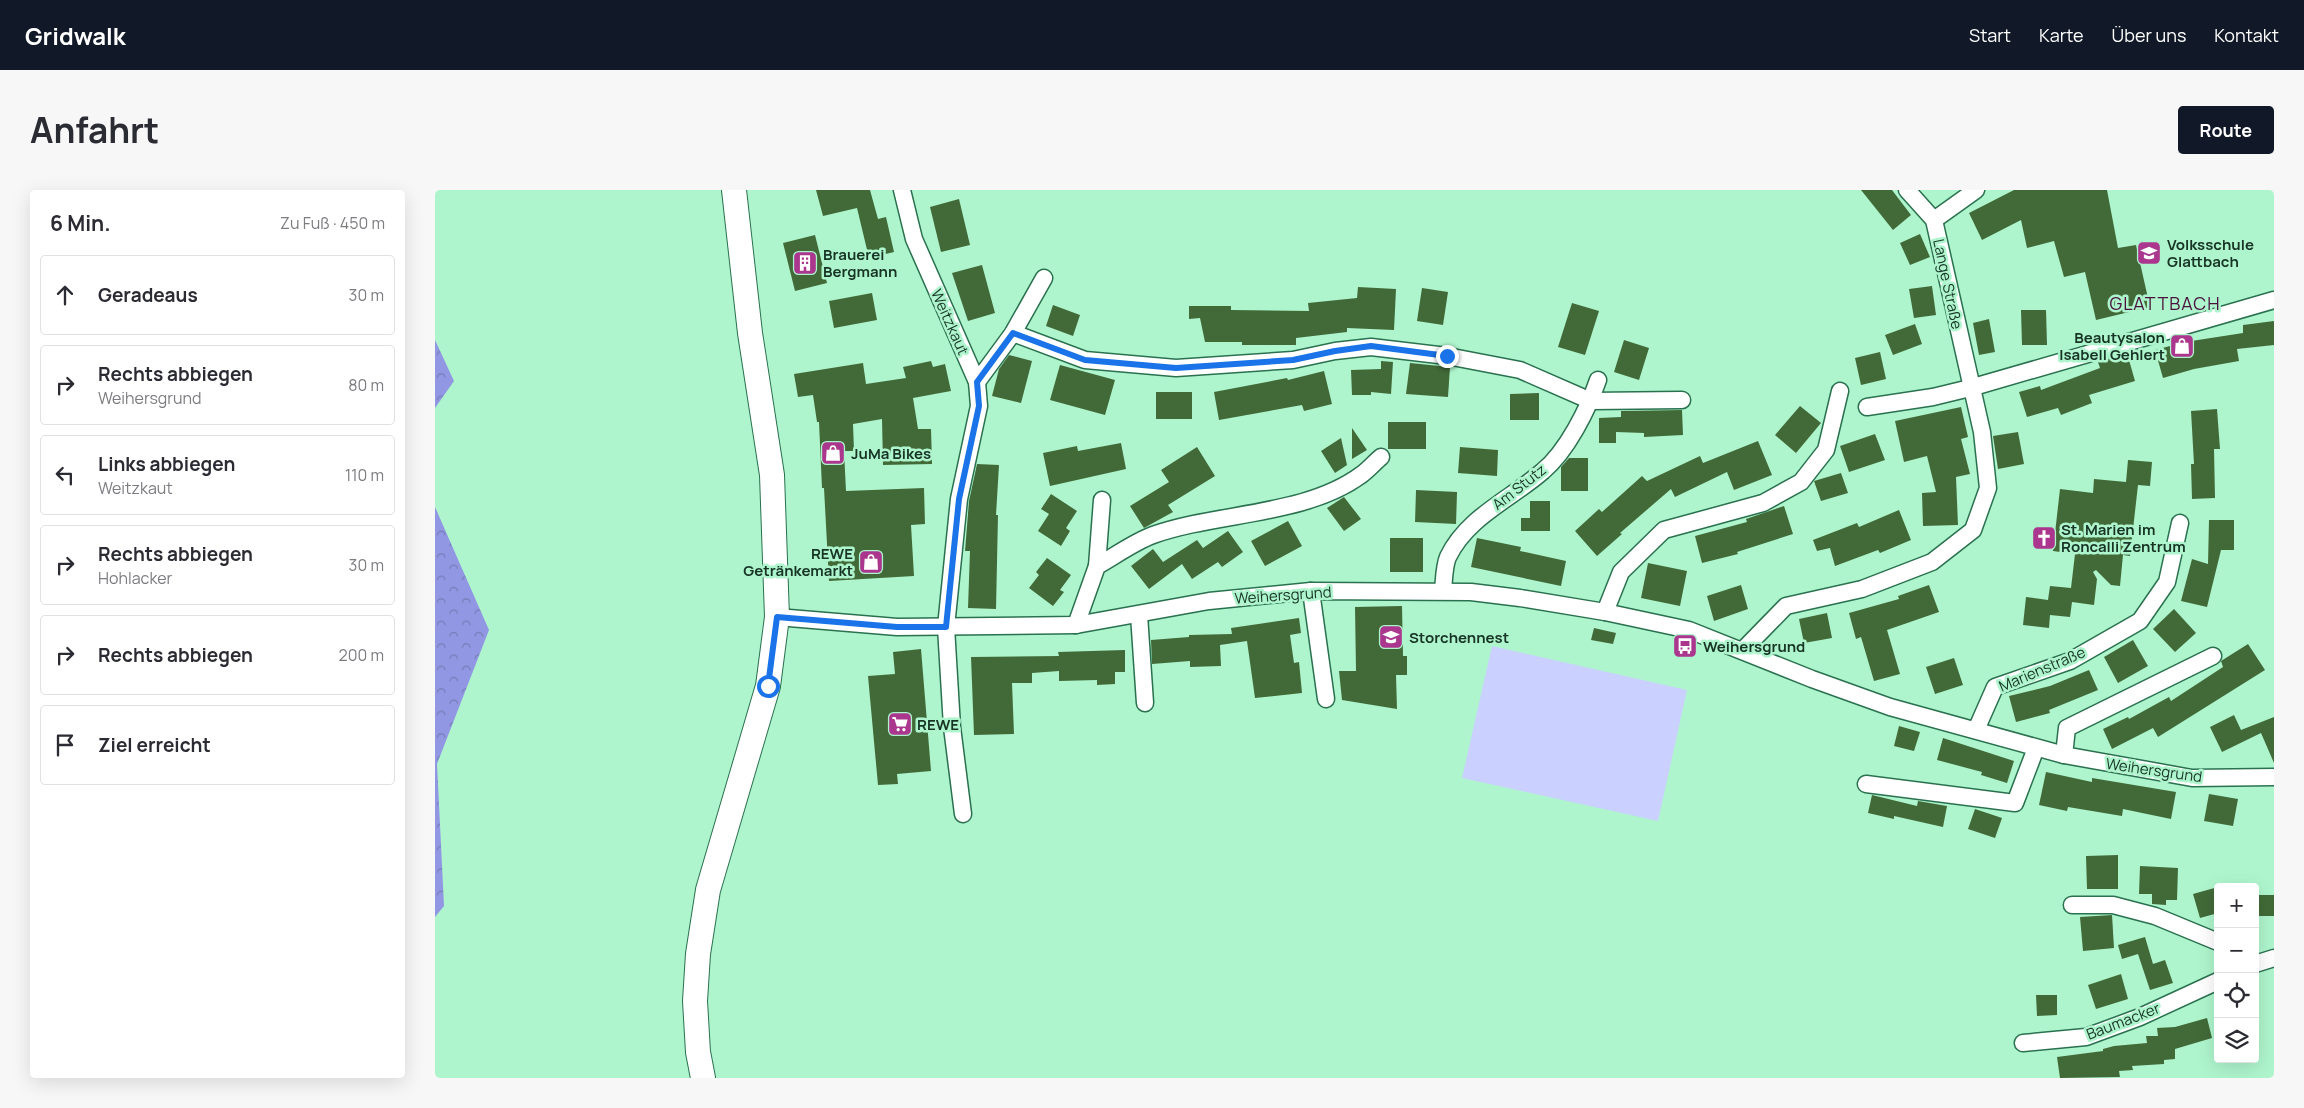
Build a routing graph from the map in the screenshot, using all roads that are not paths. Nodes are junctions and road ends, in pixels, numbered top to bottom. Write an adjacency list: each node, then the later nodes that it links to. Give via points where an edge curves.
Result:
1 (733, 190): 24 (main road, via 772,476)
2 (903, 190): 10 (street, Weitzkaut, via 914,239)
3 (1907, 190): 5 (street, Lange Straße)
4 (1976, 190): 5 (street)
5 (1934, 220): 11 (street, Lange Straße)
6 (1044, 278): 8 (street)
7 (2274, 300): 11 (street)
8 (1013, 333): 10 (street); 14 (street, via 1085,360 1176,368 1293,360 1371,346 1520,370)
9 (1598, 380): 14 (street, Am Stutz)
10 (977, 382): 26 (street, Weitzkaut, via 979,406 959,499)
11 (1970, 388): 15 (street); 27 (street, Lange Straße, via 1982,432 1988,488 1973,530 1932,562 1862,589 1786,606)
12 (1840, 391): 22 (street, via 1827,450 1801,482 1763,503 1664,530 1621,572)
13 (1682, 400): 14 (street)
14 (1591, 401): 21 (street, Am Stutz, via 1575,431 1545,470 1466,528 1447,558)
15 (1867, 407)
16 (1381, 457): 19 (street, via 1361,476 1334,491 1287,506 1213,519 1152,535)
17 (1102, 500): 19 (street)
18 (2180, 523): 31 (street, Marienstraße, via 2167,582 2140,621 2070,661 1995,686)
19 (1097, 566): 25 (street)
20 (1311, 591): 21 (street, Weihersgrund); 23 (street, Weihersgrund, via 1209,601); 29 (street)
21 (1443, 591): 22 (street, Weihersgrund, via 1520,598)
22 (1605, 612): 27 (street, Weihersgrund, via 1689,630)
23 (1139, 615): 25 (street, Weihersgrund); 30 (street)
24 (777, 617): 26 (street, Weihersgrund, via 897,627); 43 (main road, via 768,686 708,890 697,954 697,1052)
25 (1076, 625): 26 (street, Weihersgrund)
26 (946, 627): 36 (street, Weitzkaut, via 952,727)
27 (1743, 650): 31 (street, Weihersgrund, via 1890,707)
28 (2213, 656): 33 (street, via 2067,728)
29 (1326, 700)
30 (1145, 703)
31 (1976, 730): 32 (street, Weihersgrund)
32 (2036, 748): 33 (street, Weihersgrund); 35 (street, via 2015,803)
33 (2064, 755): 34 (street, Weihersgrund, via 2192,778)
34 (2274, 777)
35 (1867, 784)
36 (963, 814)
37 (2072, 905): 38 (street, via 2113,905 2155,916)
38 (2214, 940)
39 (2274, 958): 40 (street)
40 (2259, 963)
41 (2214, 983): 42 (street, Baumacker, via 2140,1018 2086,1037)
42 (2023, 1043)
43 (703, 1078)

